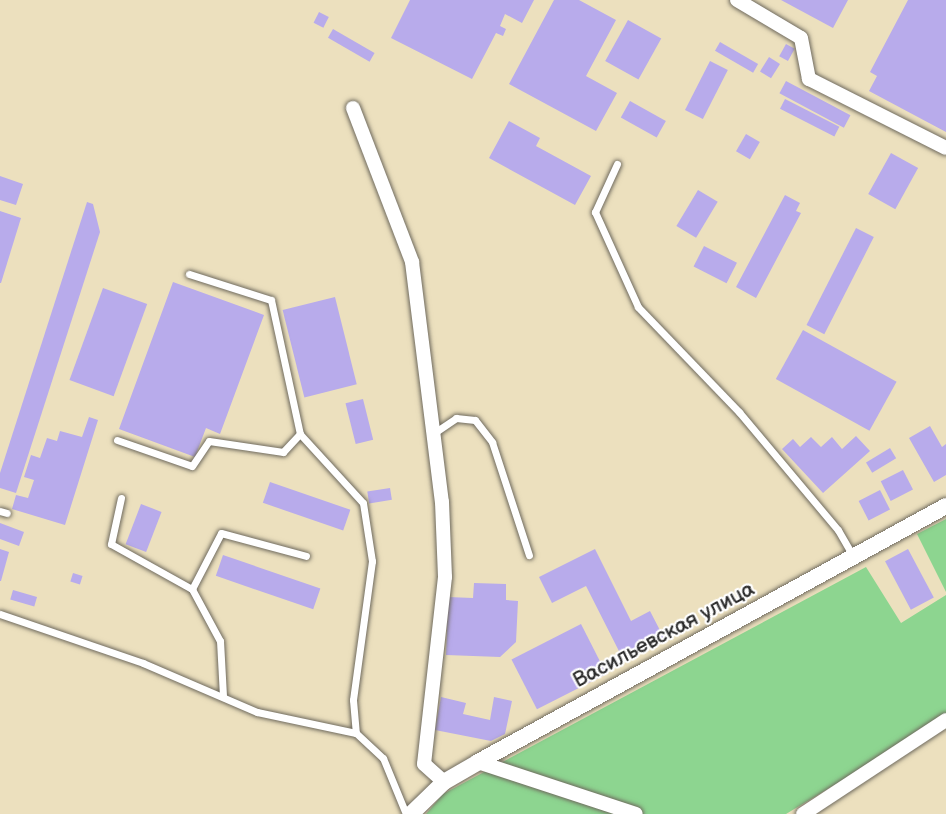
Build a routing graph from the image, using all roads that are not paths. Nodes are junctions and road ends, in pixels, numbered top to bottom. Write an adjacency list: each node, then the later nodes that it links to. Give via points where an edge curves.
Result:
1 (737, 0): 3 (street, via 801,38 808,79)
2 (353, 108): 6 (street, via 412,262)
3 (946, 148)
4 (617, 164): 13 (lane, via 596,212 638,307 728,399 838,530)
5 (189, 274): 7 (lane, via 271,300)
6 (434, 433): 11 (lane, via 456,418 475,420 492,442); 20 (street, via 445,577 424,764)
7 (300, 434): 8 (lane, via 283,452 209,441 192,466); 18 (lane, via 363,503 372,561 353,700)
8 (117, 440)
9 (121, 498): 14 (lane, via 111,544)
10 (946, 506): 13 (street, Васильевская улица)
11 (530, 555)
12 (306, 556): 14 (lane, via 221,533)
13 (854, 558): 19 (street, Васильевская улица)
14 (192, 589): 16 (lane, via 220,641)
15 (0, 614): 16 (lane)
16 (223, 696): 18 (lane, via 257,712)
17 (946, 720): 24 (street)
18 (356, 733): 21 (lane, via 383,758)
19 (478, 762): 20 (street, Васильевская улица); 23 (street)
20 (444, 782): 22 (street, Васильевская улица)
21 (406, 814)
22 (411, 814)
23 (636, 814)
24 (803, 814)

